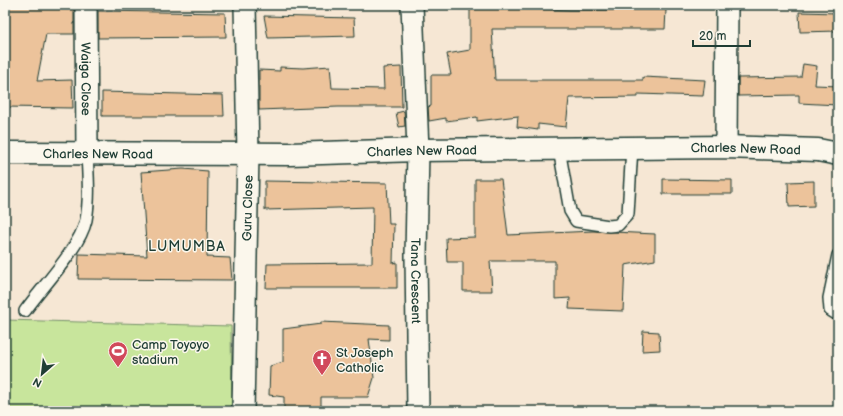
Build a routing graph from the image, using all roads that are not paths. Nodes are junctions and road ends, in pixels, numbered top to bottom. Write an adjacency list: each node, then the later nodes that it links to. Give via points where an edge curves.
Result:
1 (86, 5): 10 (street, Waiga Close)
2 (245, 5): 11 (street, Guru Close)
3 (412, 5): 8 (street)
4 (727, 5): 6 (street)
5 (632, 147): 6 (street, Charles New Road); 7 (street, Charles New Road); 7 (lane, via 628,214 618,225 609,226 576,221 570,211)
6 (726, 147): 12 (street, Charles New Road, via 818,150)
7 (559, 149): 8 (street, Charles New Road)
8 (418, 150): 11 (street, Charles New Road); 17 (street, Tana Crescent)
9 (5, 153): 10 (street, Charles New Road)
10 (87, 153): 11 (street, Charles New Road); 14 (lane, via 88,199 86,221 81,234)
11 (248, 154): 16 (street, Guru Close)
12 (838, 154)
13 (838, 255): 15 (lane, via 829,298 830,310)
14 (25, 311)
15 (838, 315)
16 (243, 411)
17 (418, 411)

